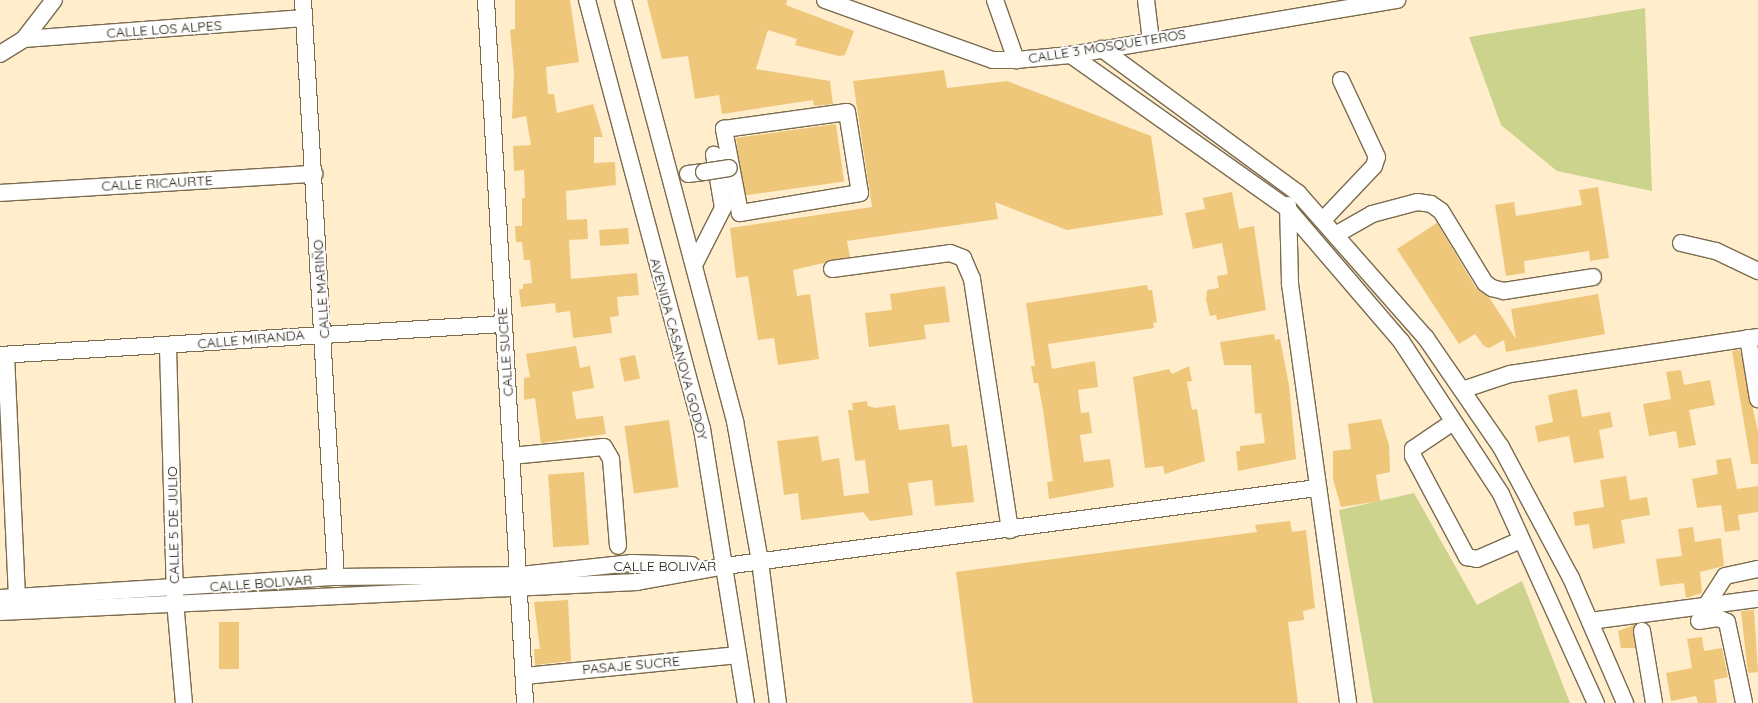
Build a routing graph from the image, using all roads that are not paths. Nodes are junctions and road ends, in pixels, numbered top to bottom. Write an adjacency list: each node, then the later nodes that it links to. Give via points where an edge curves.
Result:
1 (54, 0): 11 (street)
2 (303, 0): 10 (street, CALLE MARIÑO)
3 (486, 0): 32 (street, CALLE SUCRE)
4 (587, 0): 46 (street, AVENIDA CASANOVA GODOY, via 702,429)
5 (623, 0): 28 (street)
6 (825, 0): 16 (street, CALLE 3 MOSQUETEROS, via 993,60)
7 (995, 0): 16 (street)
8 (1146, 0): 12 (street)
9 (1397, 0): 12 (street, CALLE 3 MOSQUETEROS)
10 (304, 18): 11 (street, CALLE LOS ALPES); 21 (street, CALLE MARIÑO)
11 (24, 39): 14 (street)
12 (1151, 39): 13 (street, CALLE 3 MOSQUETEROS)
13 (1102, 50): 15 (street, CALLE 3 MOSQUETEROS); 23 (street)
14 (0, 54)
15 (1071, 55): 16 (street, CALLE 3 MOSQUETEROS); 24 (street)
16 (1016, 60)
17 (1341, 80): 25 (street, via 1377,157 1374,166)
18 (714, 155): 28 (street, via 722,208)
19 (730, 168): 19 (street, via 724,129 847,112 860,194 740,213); 20 (street, bridge)
20 (696, 173)
21 (314, 174): 22 (street, CALLE RICAURTE); 33 (street, CALLE MARIÑO)
22 (0, 193)
23 (1298, 193): 24 (street); 25 (street)
24 (1286, 207): 39 (street, via 1401,341); 41 (street, via 1290,284)
25 (1323, 220): 26 (street)
26 (1337, 234): 31 (street, via 1372,214 1418,202 1431,204 1441,211 1485,283 1492,288 1504,291); 37 (street, via 1426,338)
27 (1682, 242): 30 (street, via 1716,251)
28 (694, 265): 45 (street, via 735,421)
29 (832, 269): 42 (street, via 950,253 963,258 972,279)
30 (1758, 271)
31 (1593, 277)
32 (503, 324): 33 (street, CALLE MIRANDA); 40 (street, CALLE SUCRE)
33 (324, 333): 35 (street, CALLE MIRANDA); 48 (street, CALLE MARIÑO)
34 (1753, 337): 37 (street, via 1510,374); 38 (street)
35 (168, 346): 36 (street, CALLE MIRANDA); 50 (street, CALLE 5 DE JULIO)
36 (3, 355): 51 (street)
37 (1462, 390): 57 (street, via 1501,447 1571,578)
38 (1758, 399)
39 (1453, 422): 43 (street, via 1501,494); 43 (street, via 1413,449 1413,456 1467,557 1478,559)
40 (511, 456): 44 (street, via 604,447 611,459); 49 (street, CALLE SUCRE)
41 (1317, 488): 42 (street, CALLE BOLIVAR); 65 (street)
42 (1010, 530): 45 (street, CALLE BOLIVAR)
43 (1521, 540): 66 (street)
44 (618, 546)
45 (760, 561): 46 (street, CALLE BOLIVAR); 64 (street)
46 (725, 566): 49 (street, CALLE BOLIVAR, via 632,563); 59 (street, AVENIDA CASANOVA GODOY)
47 (1758, 569): 54 (street, via 1725,576)
48 (336, 578): 49 (street, CALLE BOLIVAR); 50 (street, CALLE BOLIVAR)
49 (521, 580): 50 (street, CALLE BOLIVAR); 60 (street, CALLE SUCRE)
50 (174, 595): 51 (street, CALLE BOLIVAR); 55 (street, CALLE BOLIVAR); 61 (street, CALLE 5 DE JULIO)
51 (17, 597): 52 (street, CALLE BOLIVAR)
52 (0, 598)
53 (1758, 600): 54 (street)
54 (1707, 604): 57 (street)
55 (0, 612)
56 (1699, 621): 69 (street, via 1718,618 1727,622)
57 (1590, 622): 67 (street)
58 (1642, 631): 68 (street)
59 (738, 655): 60 (street, PASAJE SUCRE); 63 (street, AVENIDA CASANOVA GODOY)
60 (524, 676): 62 (street, CALLE SUCRE)
61 (184, 703)
62 (525, 703)
63 (746, 703)
64 (778, 703)
65 (1348, 703)
66 (1596, 703)
67 (1625, 703)
68 (1654, 703)
69 (1744, 703)

